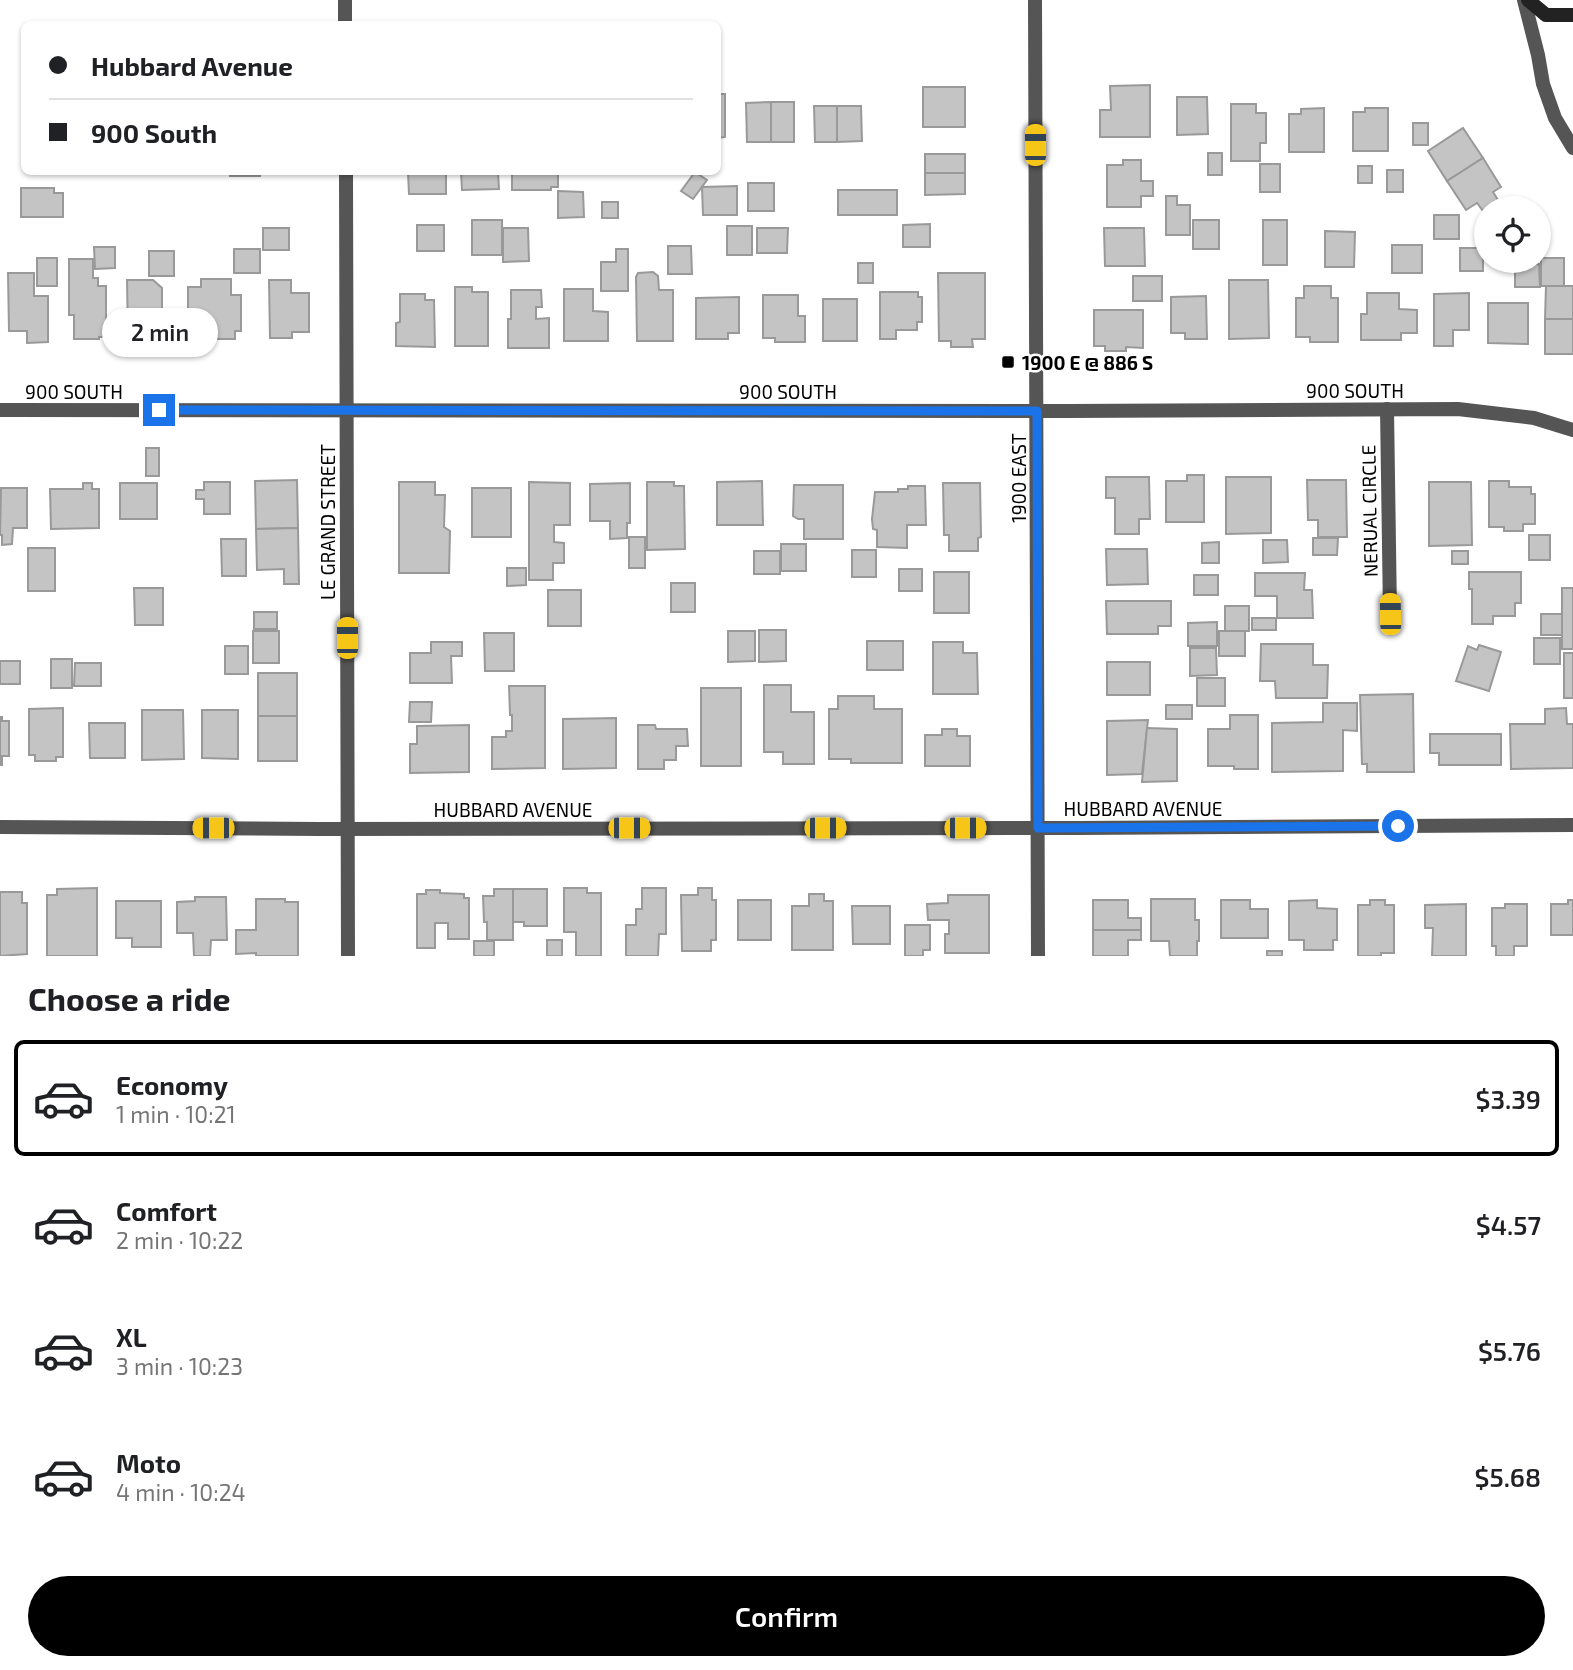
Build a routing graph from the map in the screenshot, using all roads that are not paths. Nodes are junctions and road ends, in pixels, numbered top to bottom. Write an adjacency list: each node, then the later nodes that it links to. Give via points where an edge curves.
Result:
1 (345, 0): 5 (street)
2 (1035, 0): 11 (street, 1900 EAST)
3 (1526, 0): 4 (main road, via 1546,15); 6 (street, via 1543,85)
4 (1573, 15)
5 (345, 21)
6 (1573, 148)
7 (346, 175): 10 (street, LE GRAND STREET)
8 (1387, 409): 11 (street, 900 SOUTH); 12 (street, 900 SOUTH, via 1458,409 1534,418); 13 (street, NERUAL CIRCLE)
9 (0, 410): 10 (street, 900 SOUTH)
10 (347, 411): 11 (street, 900 SOUTH); 17 (street, LE GRAND STREET)
11 (1037, 411): 16 (street, 1900 EAST)
12 (1573, 430)
13 (1390, 614)
14 (1573, 825): 16 (street, HUBBARD AVENUE)
15 (0, 827): 17 (street, HUBBARD AVENUE)
16 (1038, 828): 17 (street, HUBBARD AVENUE); 19 (street, 1900 EAST)
17 (347, 829): 18 (street, LE GRAND STREET)
18 (348, 956)
19 (1038, 956)

